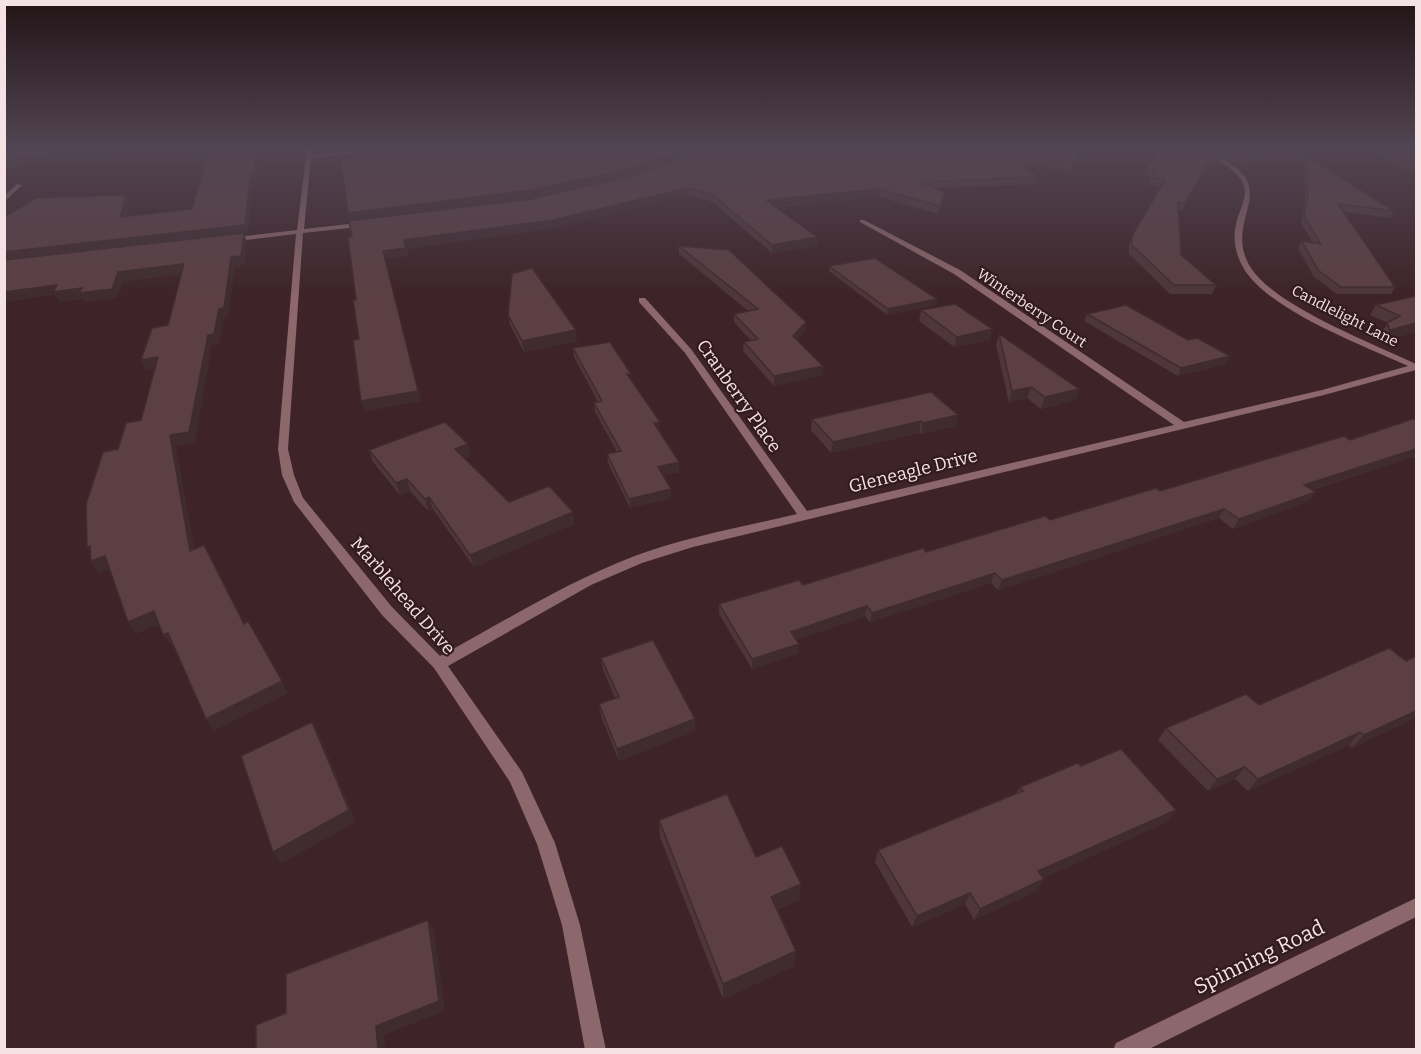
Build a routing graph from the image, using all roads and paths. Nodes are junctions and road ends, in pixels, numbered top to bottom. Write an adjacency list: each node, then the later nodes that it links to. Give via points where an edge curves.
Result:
1 (304, 197): 5 (street, Marblehead Drive)
2 (1249, 197): 8 (street, Candlelight Lane, via 1237,237 1242,260 1252,275 1297,308)
3 (862, 221): 9 (street, Winterberry Court, via 957,272)
4 (379, 222): 5 (street)
5 (300, 232): 6 (street); 11 (street, Marblehead Drive, via 283,449 288,475 298,499 387,611)
6 (217, 242)
7 (642, 300): 10 (street, Cranberry Place, via 688,351)
8 (1416, 367): 9 (street, Gleneagle Drive)
9 (1181, 425): 10 (street, Gleneagle Drive)
10 (804, 516): 11 (street, Gleneagle Drive, via 638,560 554,598)
11 (439, 664): 13 (street, Marblehead Drive, via 516,777 546,843 571,925)
12 (1416, 907): 14 (street, Spinning Road)
13 (597, 1050)
14 (1123, 1050)

